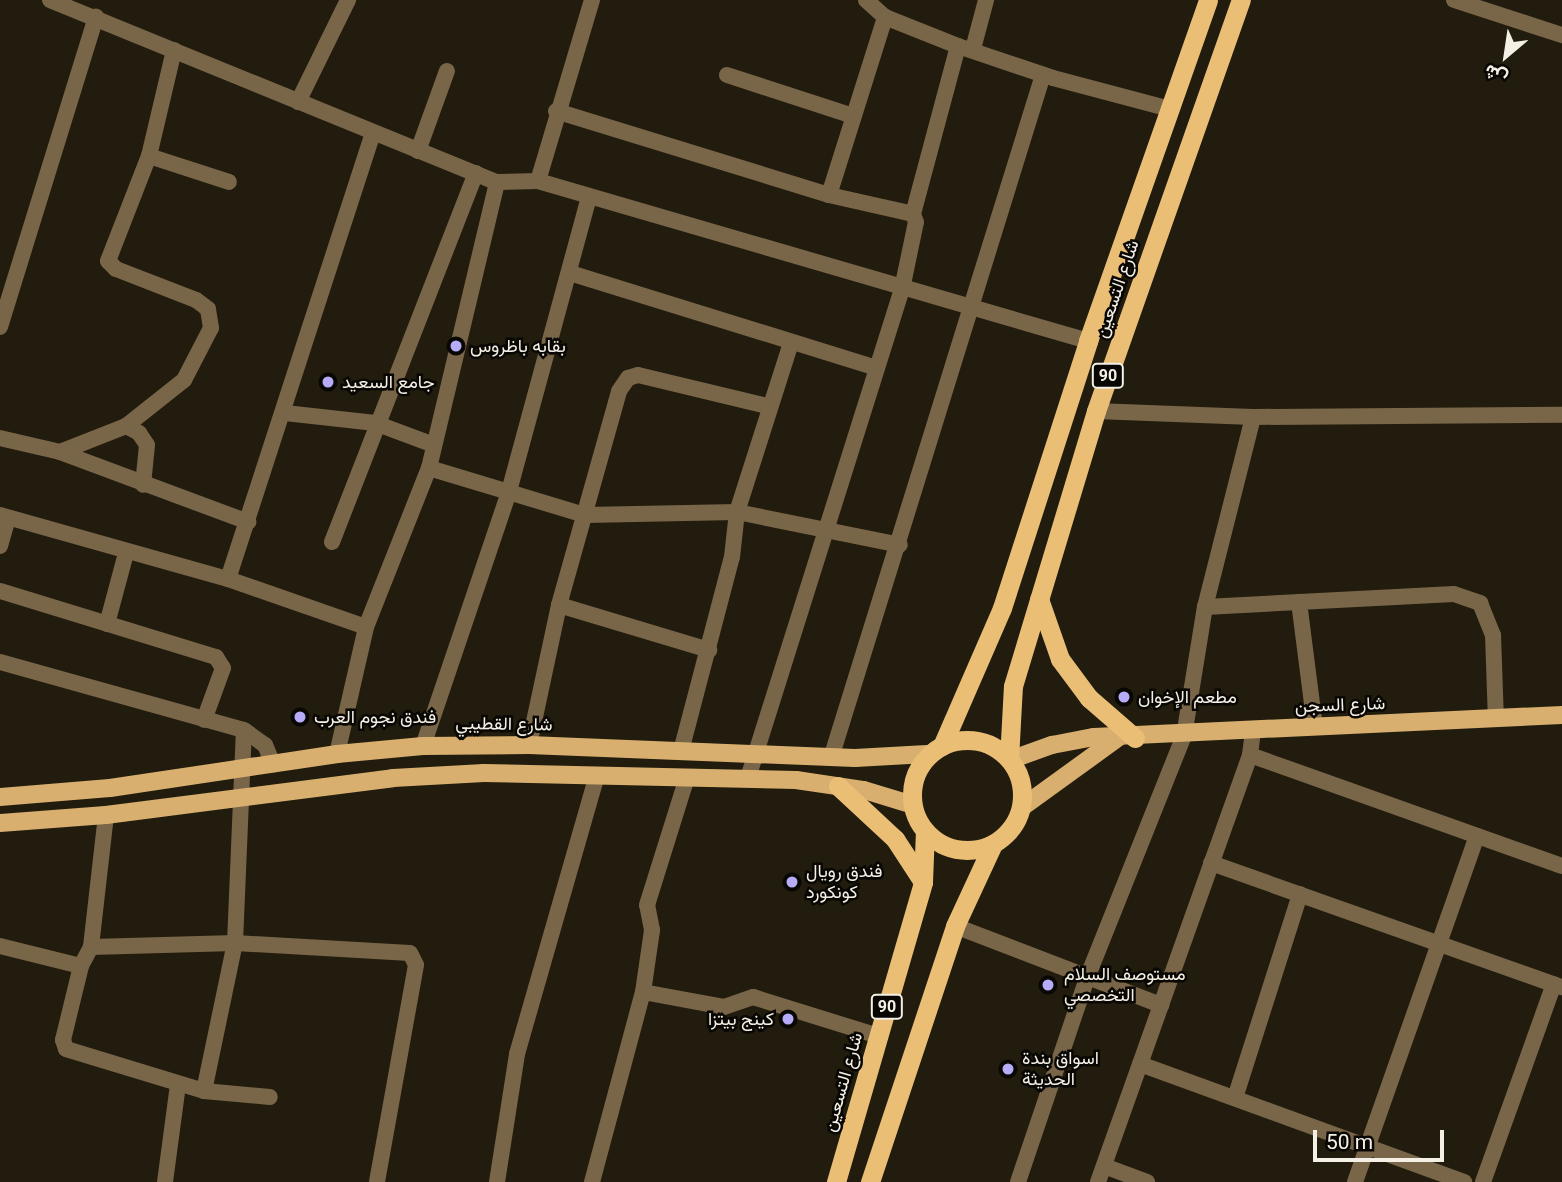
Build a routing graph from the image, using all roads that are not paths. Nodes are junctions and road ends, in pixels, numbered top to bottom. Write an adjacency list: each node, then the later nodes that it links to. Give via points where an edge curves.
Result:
1 (50, 0): 9 (street)
2 (347, 0): 17 (street)
3 (592, 0): 19 (street)
4 (866, 0): 10 (street)
5 (986, 0): 12 (street)
6 (1208, 0): 18 (highway, شارع التسعين / 90)
7 (1241, 0): 39 (highway, شارع التسعين / 90)
8 (1454, 0): 11 (street)
9 (96, 16): 13 (street); 34 (street)
10 (885, 17): 12 (street); 20 (street)
11 (1562, 35)
12 (965, 48): 16 (street); 30 (street)
13 (174, 50): 17 (street); 23 (street)
14 (447, 71): 22 (street)
15 (727, 75): 20 (street)
16 (1043, 75): 18 (street); 33 (street)
17 (298, 102): 21 (street)
18 (1170, 109): 35 (highway, شارع التسعين / 90)
19 (556, 111): 25 (street); 28 (street)
20 (853, 116): 28 (street)
21 (373, 133): 22 (street); 40 (street)
22 (418, 150): 24 (street)
23 (149, 156): 26 (street); 44 (street, via 108,261 116,269 195,300 208,309 211,328 184,380)
24 (476, 173): 27 (street); 43 (street)
25 (538, 181): 27 (street); 29 (street)
26 (229, 182)
27 (497, 182): 46 (street)
28 (829, 195): 30 (street)
29 (589, 197): 31 (street); 32 (street)
30 (913, 214): 32 (street, via 916,222)
31 (570, 273): 36 (street); 50 (street)
32 (902, 289): 33 (street); 37 (street)
33 (972, 306): 35 (street); 57 (street)
34 (0, 327)
35 (1088, 341): 80 (highway, شارع التسعين / 90, via 1002,608)
36 (791, 343): 37 (street); 38 (street)
37 (874, 367): 55 (street)
38 (767, 407): 51 (street); 52 (street, via 638,375 628,378 619,391)
39 (1096, 411): 42 (street); 62 (highway, شارع التسعين / 90)
40 (285, 413): 43 (street); 54 (street)
41 (1562, 415): 42 (street)
42 (1254, 417): 65 (street)
43 (375, 422): 46 (street); 56 (street)
44 (126, 426): 47 (street); 49 (street, via 139,433 147,445)
45 (0, 438): 47 (street)
46 (434, 445): 48 (street)
47 (60, 452): 49 (street)
48 (429, 468): 50 (street); 67 (street)
49 (143, 485): 54 (street)
50 (508, 495): 52 (street); 79 (street)
51 (737, 512): 52 (street); 55 (street); 68 (street, via 732,557)
52 (585, 515): 64 (street)
53 (4, 517): 58 (street); 59 (street)
54 (248, 522): 60 (street)
55 (825, 527): 57 (street); 83 (street)
56 (332, 542)
57 (900, 545): 85 (street)
58 (0, 546)
59 (126, 553): 60 (street); 66 (street)
60 (228, 579): 67 (street)
61 (0, 591): 66 (street)
62 (1039, 599): 77 (highway, via 1060,659); 86 (highway, شارع التسعين / 90, via 1013,686)
63 (1300, 602): 65 (street); 71 (street, via 1454,594 1480,603 1493,635); 73 (street)
64 (559, 605): 68 (street); 78 (street)
65 (1205, 607): 76 (street)
66 (107, 624): 72 (street, via 216,657 223,668)
67 (366, 627): 82 (street)
68 (709, 650): 81 (street)
69 (0, 662): 72 (street)
70 (1562, 715): 71 (main road, شارع السجن)
71 (1496, 719): 73 (main road, شارع السجن)
72 (204, 720): 75 (street)
73 (1315, 727): 74 (main road, شارع السجن)
74 (1253, 729): 76 (main road, شارع السجن); 84 (street)
75 (244, 730): 87 (street, via 265,745); 88 (street)
76 (1184, 736): 77 (main road, شارع السجن); 112 (street)
77 (1127, 738): 86 (main road, شارع السجن, via 1052,745); 96 (main road)
78 (529, 745): 79 (main road, شارع القطيبي); 81 (main road, شارع القطيبي)
79 (423, 746): 82 (main road, شارع القطيبي)
80 (935, 750): 85 (main road, شارع القطيبي); 86 (highway, via 978,741); 95 (highway, via 914,782)
81 (681, 751): 83 (main road, شارع القطيبي)
82 (337, 754): 87 (main road, شارع القطيبي)
83 (755, 755): 85 (main road, شارع القطيبي); 91 (street)
84 (1250, 755): 100 (street); 102 (street)
85 (831, 758)
86 (1009, 760): 96 (highway, via 1021,783)
87 (272, 764): 88 (main road, شارع القطيبي)
88 (242, 770): 93 (main road, شارع القطيبي); 94 (street)
89 (597, 775): 90 (main road); 94 (main road, via 445,774); 126 (street, via 517,1054)
90 (687, 777): 91 (main road); 114 (street, via 647,905 652,930)
91 (748, 778): 92 (main road)
92 (838, 786): 95 (main road); 104 (highway, via 895,839)
93 (0, 797)
94 (240, 797): 97 (main road); 108 (street)
95 (913, 805): 99 (highway)
96 (1021, 808): 101 (highway, via 1010,829)
97 (106, 815): 98 (main road); 110 (street)
98 (0, 822)
99 (925, 831): 101 (highway, via 957,849); 104 (highway, شارع التسعين / 90)
100 (1477, 836): 103 (street); 107 (street)
101 (993, 844): 106 (highway, 90)
102 (1212, 863): 105 (street); 115 (street)
103 (1562, 866)
104 (923, 882): 116 (highway, شارع التسعين / 90)
105 (1300, 894): 107 (street); 121 (street)
106 (955, 926): 112 (street); 129 (highway, 90)
107 (1439, 942): 113 (street); 122 (street)
108 (235, 943): 110 (street); 119 (street); 125 (street, via 411,953 416,965)
109 (0, 946): 111 (street)
110 (92, 947): 111 (street)
111 (81, 966): 118 (street, via 63,1040 66,1049)
112 (1087, 978): 115 (street); 130 (street)
113 (1558, 985): 135 (street)
114 (643, 992): 116 (street, via 724,1007 753,998); 127 (street)
115 (1161, 1005): 117 (street)
116 (878, 1036): 128 (highway, شارع التسعين / 90)
117 (1140, 1064): 121 (street); 123 (street)
118 (178, 1084): 119 (street); 124 (street)
119 (204, 1091): 120 (street)
120 (270, 1097)
121 (1235, 1098): 122 (street)
122 (1367, 1147): 133 (street); 134 (street)
123 (1104, 1166): 131 (street); 132 (street)
124 (165, 1182)
125 (377, 1182)
126 (497, 1182)
127 (592, 1182)
128 (836, 1182)
129 (870, 1182)
130 (1018, 1182)
131 (1098, 1182)
132 (1147, 1182)
133 (1355, 1182)
134 (1464, 1182)
135 (1483, 1182)

